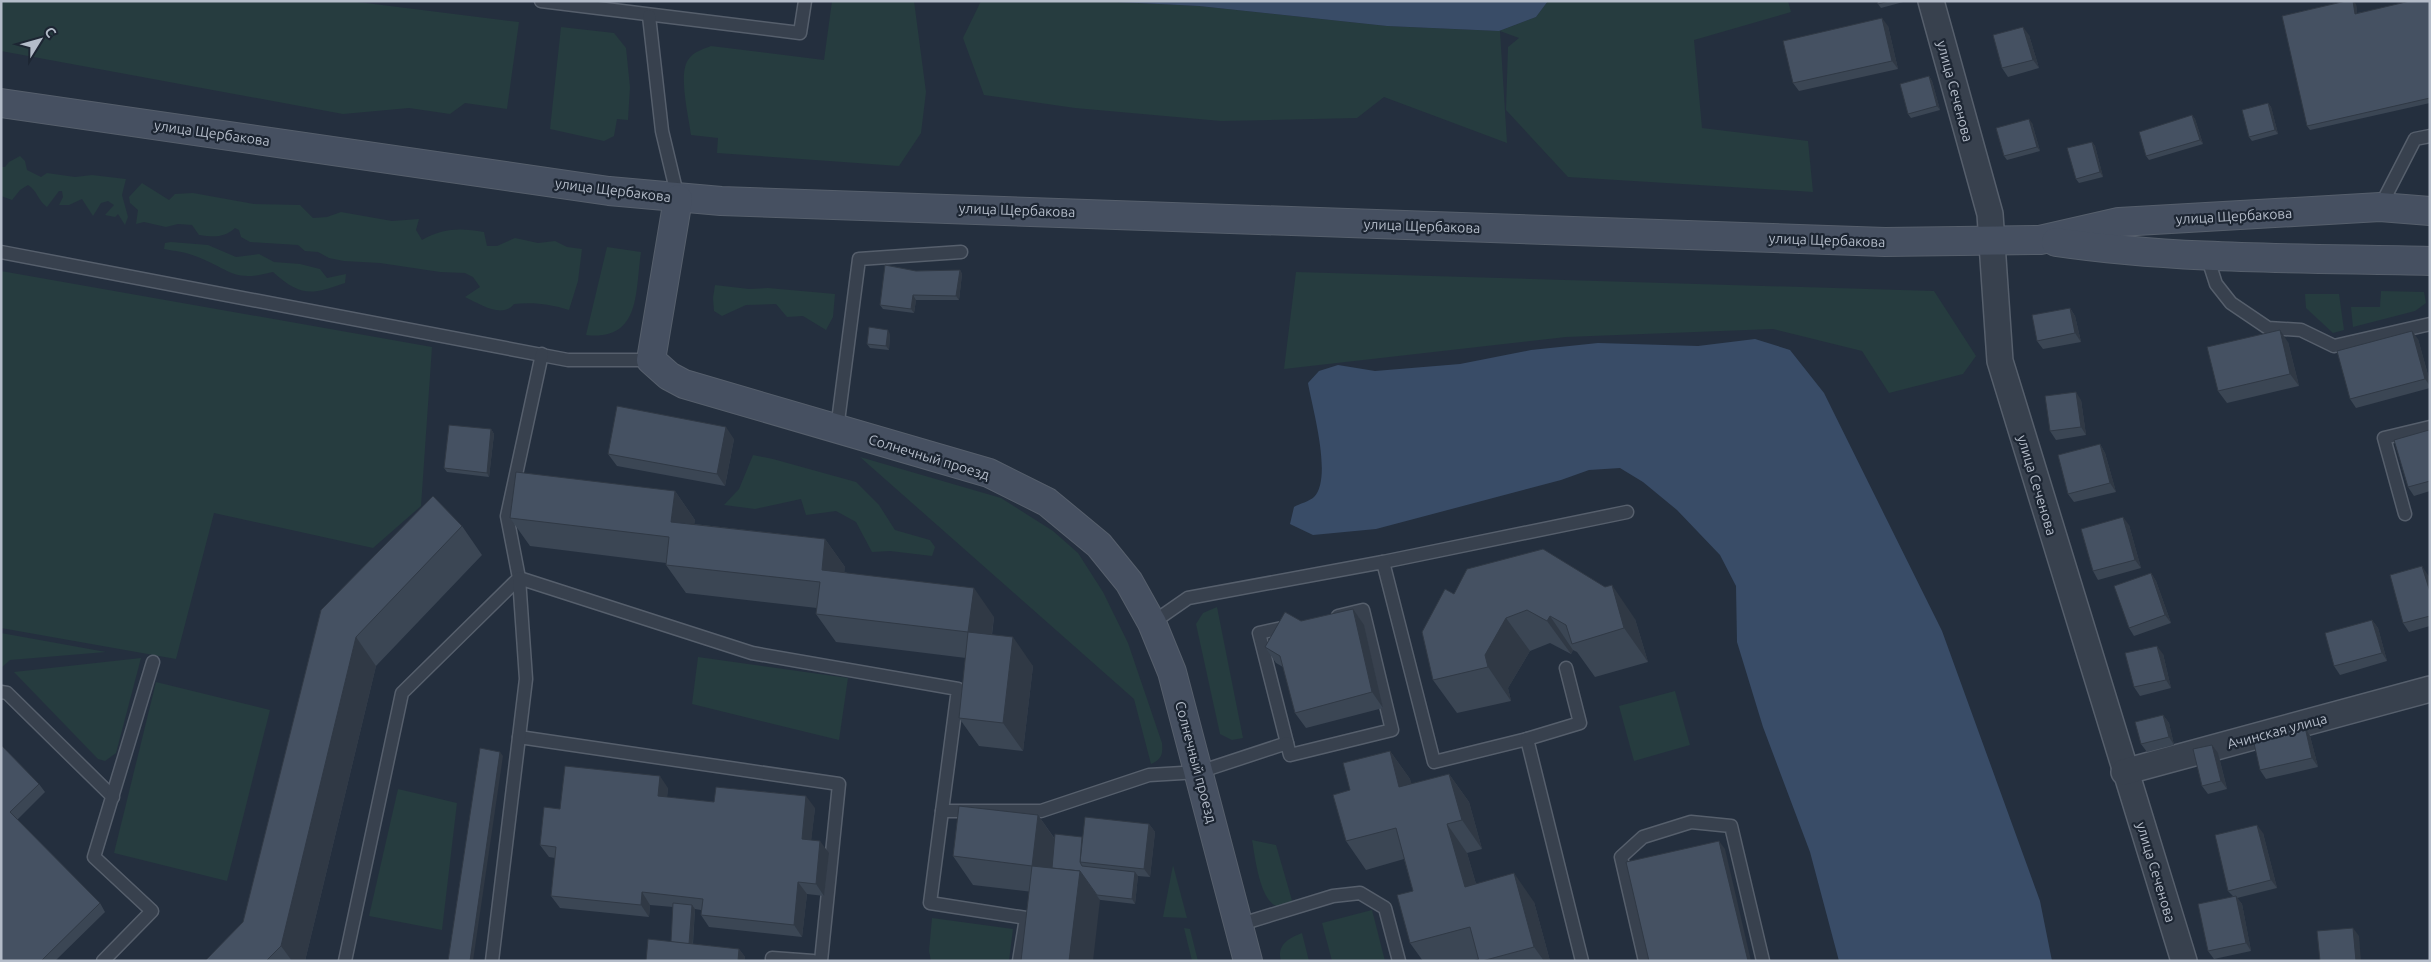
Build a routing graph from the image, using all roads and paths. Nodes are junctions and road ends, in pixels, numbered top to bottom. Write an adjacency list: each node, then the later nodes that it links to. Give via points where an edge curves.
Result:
1 (541, 1): 4 (lane)
2 (805, 1): 4 (lane, via 800,33)
3 (1931, 1): 11 (street, улица Сеченова, via 1990,214)
4 (649, 16): 7 (lane, via 662,131)
5 (1, 103): 7 (main road, улица Щербакова, via 599,190)
6 (2430, 136): 8 (lane, via 2415,139)
7 (678, 198): 11 (main road, улица Щербакова, via 1554,231 1885,242); 18 (main road)
8 (2380, 207): 9 (main road, улица Щербакова); 10 (main road, улица Щербакова, via 2119,222)
9 (2430, 211)
10 (2040, 240): 11 (main road, улица Щербакова); 14 (main road, улица Щербакова, via 2114,251)
11 (1993, 242): 36 (street, улица Сеченова, via 2000,361)
12 (1, 252): 17 (lane)
13 (961, 252): 20 (lane, via 859,259)
14 (2207, 256): 15 (main road, улица Щербакова); 16 (lane, via 2216,284 2231,303 2268,328 2301,330 2334,346)
15 (2430, 261)
16 (2430, 324)
17 (542, 354): 18 (lane, via 568,360); 24 (lane, via 507,516)
18 (651, 360): 20 (main road, Солнечный проезд, via 684,384)
19 (2430, 427): 22 (lane, via 2384,438)
20 (837, 430): 26 (main road, Солнечный проезд, via 989,473 1047,502 1099,545 1129,582)
21 (1627, 512): 23 (lane)
22 (2406, 514)
23 (1383, 562): 26 (lane, via 1188,598); 33 (lane, via 1434,762)
24 (519, 578): 32 (lane, via 526,679); 38 (lane, via 752,653 958,689); 41 (lane, via 402,693)
25 (1325, 618): 34 (lane, via 1363,610 1392,730 1290,755)
26 (1152, 623): 35 (main road, Солнечный проезд, via 1172,672)
27 (1306, 623): 34 (lane, via 1259,633)
28 (153, 662): 37 (lane)
29 (1566, 668): 33 (lane, via 1580,723)
30 (2430, 689): 36 (street, Ачинская улица)
31 (1, 692): 37 (lane, via 7,693)
32 (519, 737): 42 (lane); 45 (lane, via 839,784)
33 (1527, 739): 49 (lane)
34 (1287, 743): 35 (lane)
35 (1199, 772): 38 (lane, via 1149,775 1042,811); 39 (main road, Солнечный проезд)
36 (2124, 772): 52 (street, улица Сеченова)
37 (113, 797): 40 (lane, via 94,857 152,911)
38 (942, 811): 46 (lane, via 930,903 1026,918)
39 (1238, 925): 47 (main road, Солнечный проезд); 48 (lane, via 1333,896 1360,892 1385,908)
40 (103, 961)
41 (345, 961)
42 (492, 961)
43 (772, 961): 44 (lane, via 772,958)
44 (813, 961)
45 (821, 961)
46 (1019, 961)
47 (1248, 961)
48 (1399, 961)
49 (1582, 961)
50 (1645, 961): 51 (lane, via 1621,857 1643,837 1691,822 1731,826)
51 (1763, 961)
52 (2184, 961)

